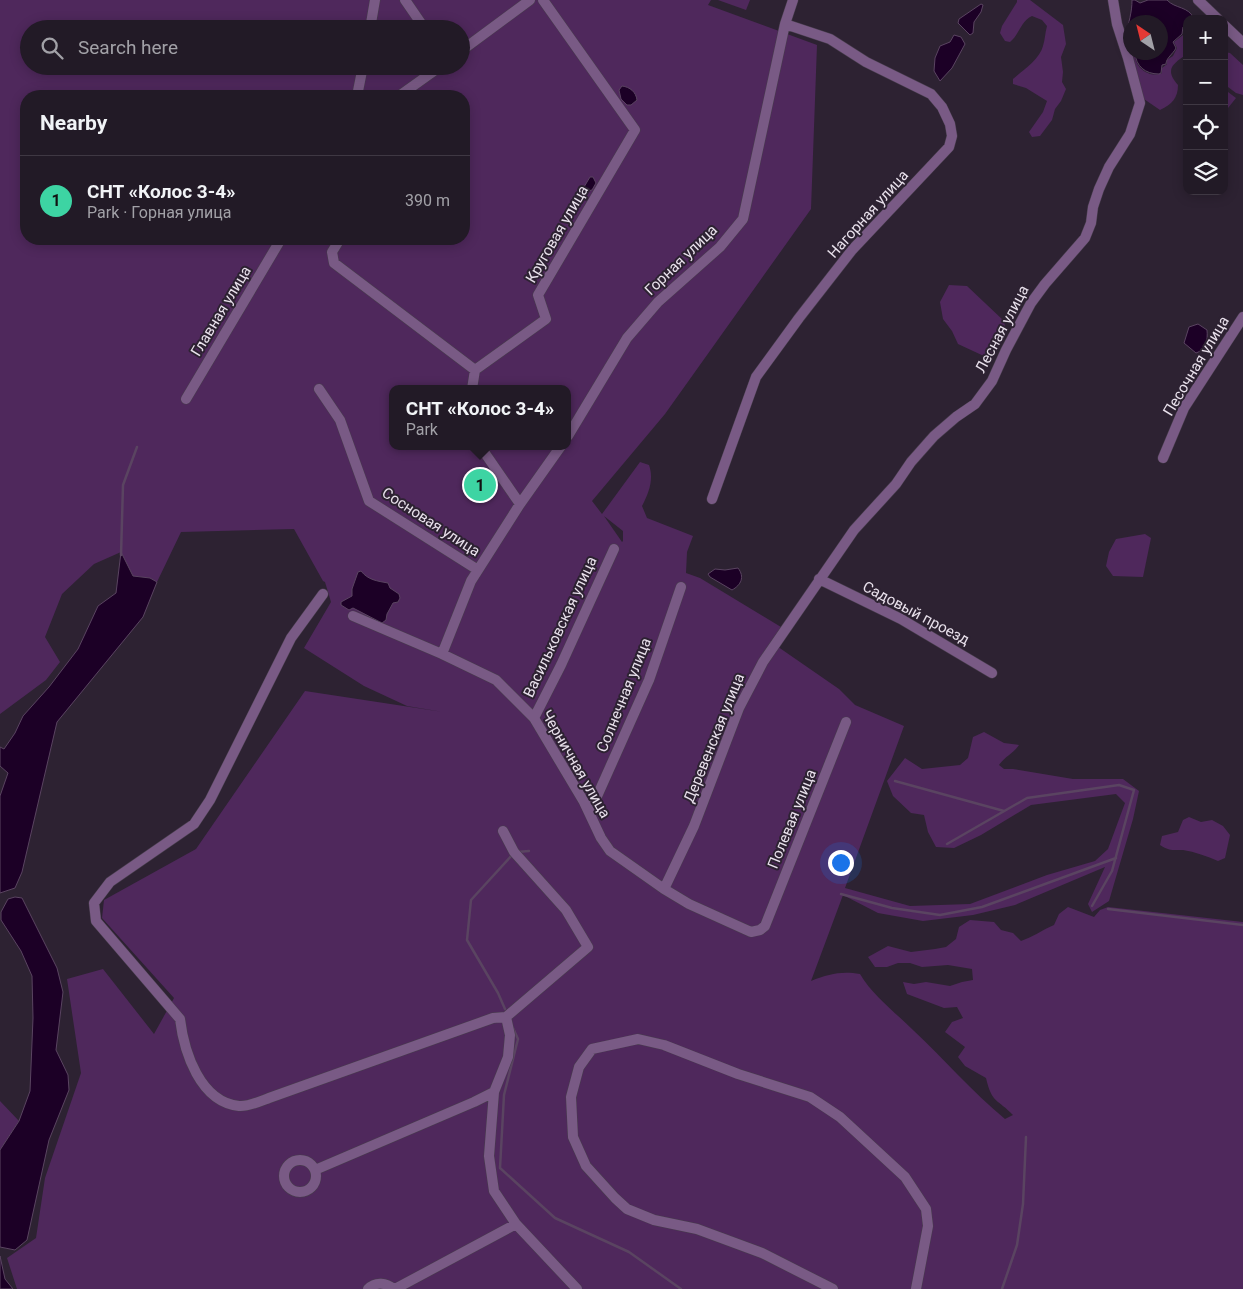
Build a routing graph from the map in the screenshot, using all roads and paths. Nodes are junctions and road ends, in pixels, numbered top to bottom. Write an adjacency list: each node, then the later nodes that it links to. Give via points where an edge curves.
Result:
1 (375, 0): 10 (street)
2 (405, 0): 11 (street)
3 (530, 0): 8 (street)
4 (543, 0): 23 (street, Круговая улица, via 635,130 538,295 546,319)
5 (793, 0): 12 (street, Горная улица)
6 (1113, 0): 35 (street, Лесная улица, via 1140,103 1130,134 1098,189 1085,238 1031,303 992,381 974,404 934,436 854,530)
7 (1198, 0): 9 (street)
8 (517, 4): 14 (street)
9 (1214, 15)
10 (372, 20)
11 (419, 20)
12 (785, 24): 27 (street, Горная улица, via 742,219 720,247 658,302 627,338); 31 (street, Нагорная улица, via 830,39 866,62 931,94 942,107 952,136 949,147 852,250 756,377)
13 (1228, 29): 15 (street)
14 (470, 43)
15 (1243, 43)
16 (361, 75): 18 (street)
17 (428, 75): 19 (street)
18 (358, 90)
19 (407, 90)
20 (278, 245): 26 (street, Главная улица)
21 (336, 245): 23 (street, via 332,252 334,263)
22 (1243, 317): 30 (street, Песочная улица, via 1184,408)
23 (475, 370): 24 (street)
24 (473, 385)
25 (319, 389): 34 (street, Сосновая улица, via 340,420 369,500)
26 (186, 399)
27 (571, 431)
28 (483, 450): 32 (street)
29 (558, 450): 32 (street)
30 (1163, 458)
31 (712, 499)
32 (520, 504): 34 (street)
33 (614, 549): 41 (street, Васильковская улица)
34 (478, 570): 39 (street)
35 (822, 581): 40 (street, Садовый проезд, via 902,619); 45 (street, Деревенская улица, via 763,662 751,684 694,826)
36 (681, 587): 43 (street, Солнечная улица, via 649,680)
37 (323, 594): 47 (street, via 291,638 210,800 194,824 110,882 94,902 96,921 180,1019 182,1039 202,1084 219,1100 240,1107 493,1018)
38 (353, 616): 39 (street, Черничная улица)
39 (442, 654): 41 (street, Черничная улица, via 496,680)
40 (992, 673)
41 (534, 718): 43 (street, Черничная улица)
42 (846, 722): 46 (street, Полевая улица)
43 (590, 812): 45 (street, Черничная улица, via 610,851)
44 (503, 831): 47 (street, via 514,852 566,910 588,946)
45 (664, 889): 46 (street, Черничная улица, via 696,908 751,932)
46 (765, 926)
47 (508, 1016): 48 (street, via 508,1057)
48 (494, 1092): 49 (street); 50 (street, via 489,1156 494,1191)
49 (314, 1170)
50 (516, 1224): 52 (street); 53 (street)
51 (368, 1289): 52 (street, via 378,1283)
52 (395, 1289)
53 (577, 1289)
54 (833, 1289): 55 (street, via 762,1253 697,1229 654,1220 627,1209 615,1198 586,1166 573,1137 571,1097 579,1066 592,1049 638,1038 664,1045 810,1097 840,1117 905,1177 926,1209 928,1226)
55 (916, 1289)

